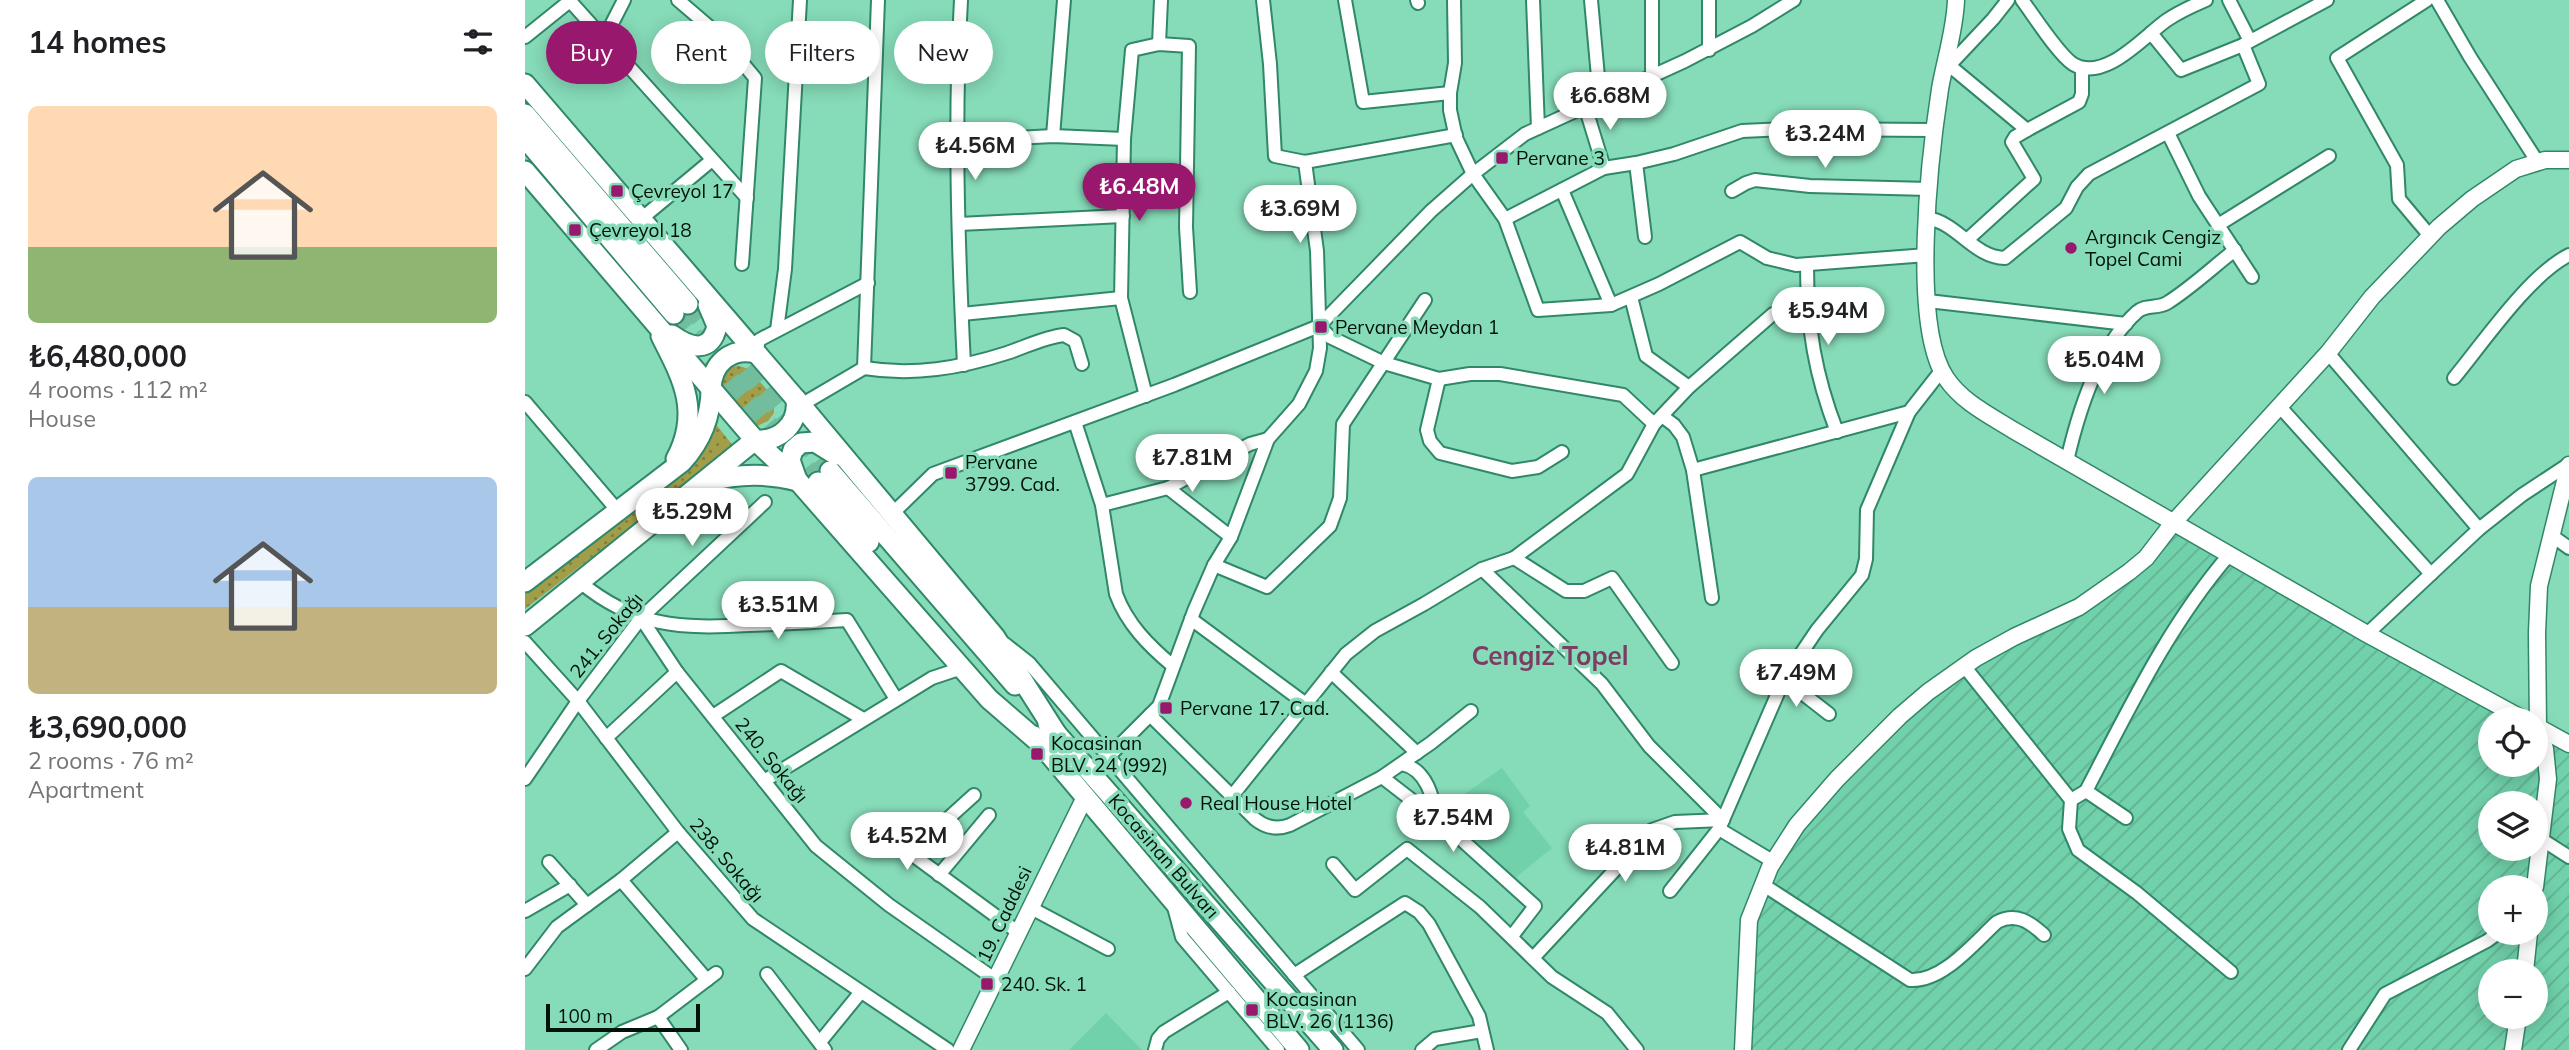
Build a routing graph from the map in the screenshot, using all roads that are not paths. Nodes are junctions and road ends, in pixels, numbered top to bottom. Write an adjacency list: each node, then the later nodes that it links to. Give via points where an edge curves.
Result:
1 (624, 0): 26 (street)
2 (678, 0): 62 (street, via 720,36 755,78)
3 (800, 0): 91 (street, via 785,270)
4 (878, 0): 79 (street)
5 (957, 0): 49 (street)
6 (1064, 0): 46 (street)
7 (1161, 0): 30 (street)
8 (1263, 0): 53 (street, via 1275,156)
9 (1345, 0): 37 (street, via 1363,102)
10 (1454, 0): 37 (street, via 1455,63)
11 (1533, 0): 41 (street)
12 (1591, 0): 38 (street)
13 (1652, 0): 35 (street)
14 (1709, 0): 31 (street)
15 (1794, 0): 31 (street)
16 (1956, 0): 33 (street)
17 (2008, 0): 33 (street)
18 (2022, 0): 32 (street, via 2065,56)
19 (2206, 0): 27 (street)
20 (2229, 0): 29 (street)
21 (2327, 0): 29 (street)
22 (2427, 0): 69 (street, via 2337,58 2397,165 2399,199)
23 (2437, 0): 54 (street)
24 (571, 1): 25 (street); 28 (street)
25 (588, 21)
26 (613, 21)
27 (2151, 33): 29 (street, via 2181,70); 32 (street, via 2108,63)
28 (525, 37)
29 (2246, 43): 44 (street, via 2259,84)
30 (1159, 44): 48 (street, via 1132,50); 80 (street, via 1189,46)
31 (1709, 50): 35 (street)
32 (2082, 68): 42 (street, via 2079,102)
33 (1947, 69): 42 (street); 43 (street)
34 (637, 76): 51 (street)
35 (1652, 77): 38 (street)
36 (525, 84): 65 (main road)
37 (1450, 93): 45 (street)
38 (1600, 99): 39 (street)
39 (1585, 106): 41 (street); 56 (street)
40 (525, 114): 47 (main road, via 681,309)
41 (1538, 128): 58 (street)
42 (2027, 130): 71 (street, via 2013,142 2034,179)
43 (1935, 131): 55 (street, via 1742,131); 59 (street)
44 (2168, 133): 68 (street); 71 (street, via 2089,174 2066,208 2005,258 1986,254)
45 (1456, 135): 53 (street); 58 (street)
46 (1053, 136): 48 (street); 49 (street)
47 (525, 138)
48 (1124, 139): 63 (street)
49 (958, 141): 67 (street)
50 (2329, 156): 68 (street)
51 (712, 160): 62 (street); 65 (street)
52 (2569, 160): 54 (street)
53 (1305, 162): 90 (street, via 1317,251)
54 (2537, 162): 69 (street, via 2490,186)
55 (1636, 163): 56 (street); 70 (street)
56 (1604, 168): 60 (street)
57 (525, 172): 88 (main road)
58 (1473, 174): 66 (street); 90 (street, via 1404,237)
59 (1929, 189): 61 (street, via 1755,180); 64 (street)
60 (1562, 190): 66 (street); 85 (street)
61 (1732, 191)
62 (747, 198): 75 (street)
63 (1123, 216): 67 (street); 82 (street)
64 (1927, 218): 71 (street, via 1945,223); 73 (street)
65 (641, 219): 78 (main road)
66 (1505, 219): 85 (street, via 1538,310)
67 (959, 224): 87 (street)
68 (2218, 225): 72 (street)
69 (2430, 236): 93 (street)
70 (1645, 237)
71 (1967, 240)
72 (2235, 250): 77 (street); 89 (street, via 2167,303 2139,309)
73 (1927, 255): 76 (street); 84 (street)
74 (2569, 255): 100 (street, via 2550,267 2519,299)
75 (743, 264)
76 (1807, 266): 81 (street, via 1767,258 1740,242); 86 (street)
77 (2252, 276)
78 (696, 283): 88 (main road, via 716,320 709,341 689,346); 92 (main road)
79 (868, 283): 91 (street); 97 (street)
80 (1190, 292)
81 (1631, 297): 85 (street); 101 (street, via 1646,356)
82 (1121, 298): 87 (street); 103 (street)
83 (1426, 300): 94 (street)
84 (1928, 301): 89 (street); 98 (street, via 1930,338)
85 (1611, 305)
86 (1807, 312): 101 (street, via 1773,313); 110 (street, via 1818,377)
87 (962, 314): 96 (street)
88 (652, 319): 102 (main road); 118 (main road, via 679,371 689,403 684,442)
89 (2126, 324): 114 (street, via 2089,389)
90 (1319, 327): 94 (street); 103 (street); 111 (street, via 1312,382)
91 (777, 330): 92 (street, via 759,340)
92 (756, 353): 102 (main road, via 743,351 724,359 713,375); 105 (main road)
93 (2327, 353): 106 (street); 129 (street)
94 (1384, 363): 99 (street); 135 (street, via 1343,424 1340,498 1330,526 1267,587)
95 (1082, 364): 96 (street, via 1075,341 1064,335)
96 (964, 365): 97 (street, via 914,372)
97 (864, 368): 105 (street)
98 (1941, 371): 107 (street); 114 (street, via 1970,403)
99 (1439, 379): 108 (street, via 1500,374 1623,395); 113 (street, via 1427,429 1430,442 1440,453 1512,471 1538,467)
100 (2454, 379)
101 (1689, 387): 108 (street)
102 (712, 388): 112 (main road); 118 (main road, via 699,439 682,462)
103 (1146, 396): 109 (street)
104 (525, 402): 125 (street)
105 (798, 402): 112 (main road, via 786,430 769,440); 115 (main road)
106 (2281, 408): 128 (street); 137 (street)
107 (1909, 412): 110 (street); 155 (street, via 1867,510 1862,575)
108 (1658, 420): 117 (street, via 1674,425); 134 (street, via 1627,474)
109 (1075, 422): 124 (street); 127 (street, via 933,474)
110 (1837, 432): 117 (street)
111 (1268, 439): 122 (street); 131 (street)
112 (755, 440): 120 (main road); 121 (main road)
113 (1562, 452)
114 (2067, 461): 128 (street)
115 (849, 463): 120 (main road, via 820,443 806,441 791,455 790,466); 127 (main road)
116 (2569, 464): 126 (street); 129 (street)
117 (1693, 470): 140 (street)
118 (668, 471): 125 (main road)
119 (824, 476): 168 (main road, Kocasinan Bulvarı)
120 (798, 481): 121 (main road, via 746,475); 147 (main road)
121 (700, 485): 139 (main road)
122 (1168, 488): 124 (street); 131 (street)
123 (765, 502): 141 (street, 241. Sokağı)
124 (1102, 505): 149 (street, via 1119,605 1140,635)
125 (617, 510): 138 (main road)
126 (2563, 511): 130 (street)
127 (892, 514): 145 (main road)
128 (2173, 523): 133 (street); 150 (street, via 2146,558 2097,597)
129 (2479, 529): 137 (street)
130 (2551, 535): 132 (street); 160 (street, via 2539,586)
131 (1231, 537): 135 (street)
132 (2569, 548)
133 (2228, 555): 144 (street); 176 (street, via 2169,635)
134 (1514, 558): 136 (street); 148 (street, via 1566,591 1584,591 1612,578)
135 (1214, 565): 142 (street)
136 (1482, 569): 153 (street, via 1375,631); 184 (street, via 1601,684 1649,746)
137 (2431, 575): 144 (street)
138 (525, 582)
139 (580, 582): 141 (street); 143 (main road)
140 (1712, 598)
141 (641, 618): 152 (street, 240. Sokağı); 156 (street, via 689,628 846,620); 157 (street, 241. Sokağı)
142 (1191, 619): 149 (street); 158 (street)
143 (525, 626)
144 (2367, 634): 159 (street)
145 (995, 637): 168 (main road); 171 (street, via 1029,663)
146 (525, 642): 157 (street, 238. Sokağı)
147 (947, 651): 151 (main road); 154 (street)
148 (1672, 663)
149 (1173, 666): 163 (street, via 1159,706)
150 (1964, 666): 180 (street); 189 (street, via 1900,716 1837,779 1797,825)
151 (962, 668): 154 (street); 168 (main road, via 989,699)
152 (677, 672): 164 (street, 240. Sokağı); 167 (street)
153 (1331, 672): 158 (street); 170 (street)
154 (932, 678): 156 (street)
155 (1784, 679): 162 (street); 184 (street)
156 (896, 699): 165 (street)
157 (578, 701): 167 (street, 238. Sokağı); 174 (street, 241. Sokağı)
158 (1306, 704): 178 (street)
159 (2501, 707)
160 (2537, 707)
161 (1471, 710): 170 (street)
162 (1829, 714)
163 (1150, 715): 171 (street); 178 (street)
164 (713, 716): 165 (street, via 781,671); 175 (street, 240. Sokağı)
165 (863, 719): 175 (street)
166 (2548, 733): 169 (street)
167 (606, 738): 185 (street, 238. Sokağı)
168 (1049, 739): 179 (main road, Kocasinan Bulvarı); 224 (main road, Kocasinan Bulvarı)
169 (2569, 744)
170 (1417, 753): 172 (street)
171 (1108, 757): 209 (street)
172 (1402, 764): 173 (street); 183 (street, via 1423,776)
173 (1382, 778): 178 (street, via 1278,828 1260,823); 183 (street)
174 (525, 779)
175 (764, 781): 210 (street, 240. Sokağı, via 816,846 889,905)
176 (2086, 791): 180 (street); 182 (street)
177 (974, 795): 191 (street, via 909,853)
178 (1231, 796)
179 (1085, 797): 196 (main road, Kocasinan Bulvarı); 198 (street, 19. Caddesi)
180 (2071, 800): 207 (street, via 2069,830 2078,850)
181 (989, 815): 191 (street)
182 (2126, 818)
183 (1439, 821): 202 (street, via 1535,906)
184 (1721, 824): 189 (street); 195 (street); 205 (street, via 1684,821 1652,830)
185 (678, 832): 192 (street); 212 (street, 238. Sokağı, via 753,919)
186 (2548, 844): 187 (street)
187 (2569, 857)
188 (549, 862): 194 (street)
189 (1774, 862): 193 (street)
190 (1333, 864): 202 (street, via 1355,891 1407,849)
191 (939, 875): 200 (street)
192 (621, 880): 197 (street); 213 (street, via 711,977)
193 (1762, 884): 201 (street, via 1910,980 1937,975 2007,918 2024,919); 229 (street, via 1749,920)
194 (570, 886): 197 (street); 199 (street)
195 (1670, 891)
196 (1172, 900): 211 (street, via 1182,937); 223 (main road, Kocasinan Bulvarı)
197 (587, 905): 206 (street, via 557,928)
198 (1031, 908): 200 (street, 19. Caddesi); 204 (street)
199 (525, 911)
200 (1019, 933): 210 (street, 19. Caddesi)
201 (2044, 935)
202 (1512, 936): 205 (street)
203 (2479, 945): 230 (street, via 2385,994)
204 (1108, 949)
205 (1533, 958): 228 (street, via 1552,977 1607,1013)
206 (526, 966)
207 (2231, 972)
208 (767, 974): 216 (street)
209 (1294, 975): 215 (street, via 1405,903 1429,925 1479,1016); 225 (street)
210 (996, 980): 220 (street, 19. Caddesi)
211 (1229, 992): 221 (street, via 1164,1032); 222 (street)
212 (860, 993): 216 (street); 219 (street, 238. Sokağı)
213 (658, 1017): 217 (street, via 622,1032); 218 (street)
214 (2516, 1029): 231 (street)
215 (1482, 1031): 226 (street, via 1435,1039); 227 (street)
216 (823, 1046)
217 (600, 1049)
218 (681, 1050)
219 (948, 1050)
220 (961, 1050)
221 (1155, 1050)
222 (1278, 1050)
223 (1299, 1050)
224 (1333, 1050)
225 (1358, 1050)
226 (1422, 1050)
227 (1487, 1050)
228 (1637, 1050)
229 (1743, 1050)
230 (2349, 1050)
231 (2513, 1050)

